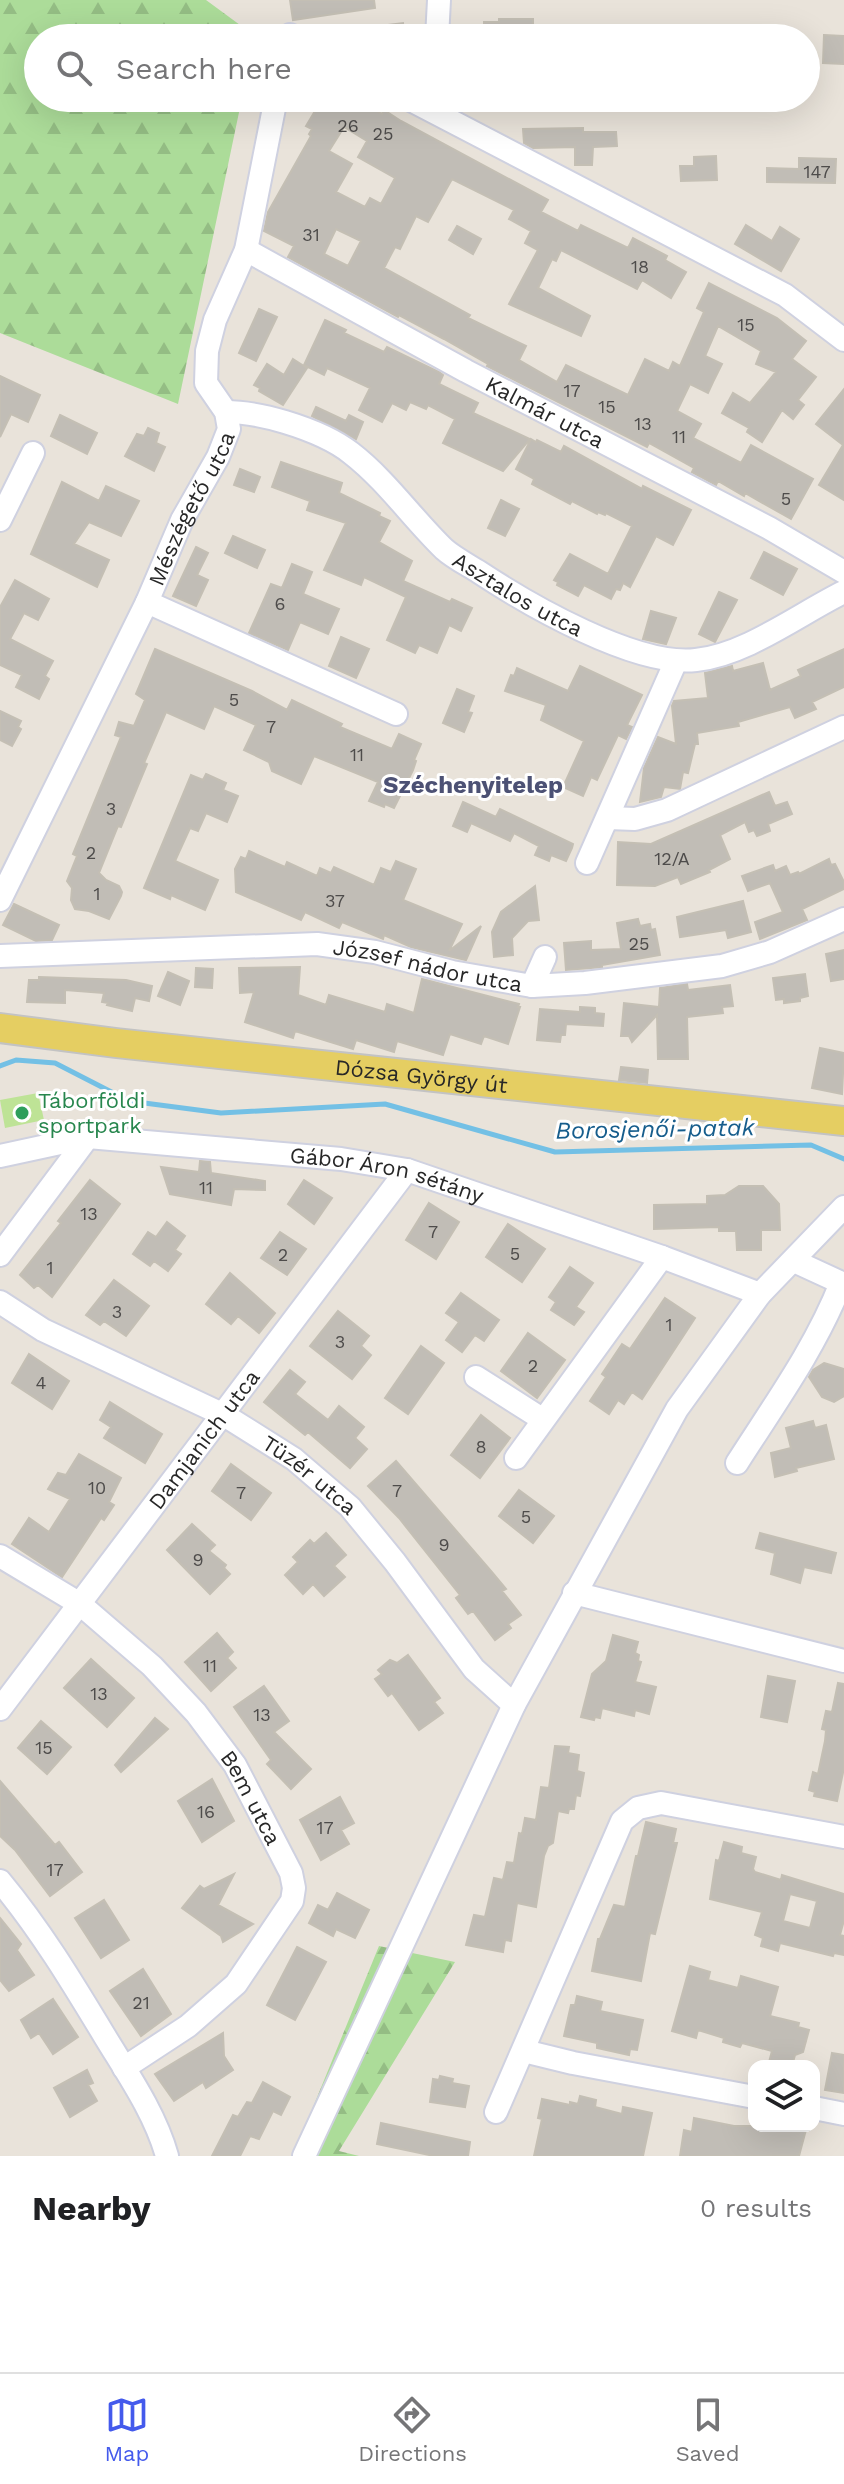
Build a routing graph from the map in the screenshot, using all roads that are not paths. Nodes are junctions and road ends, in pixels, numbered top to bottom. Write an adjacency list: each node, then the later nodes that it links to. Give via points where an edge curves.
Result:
1 (439, 0): 2 (street)
2 (438, 24)
3 (273, 112): 5 (street, Mészégető utca)
4 (445, 112): 6 (street, via 785,295)
5 (246, 250): 7 (street, Mészégető utca, via 207,351 206,383); 10 (street, Kalmár utca)
6 (844, 340)
7 (226, 412): 12 (street, Mészégető utca, via 229,429 218,457 182,520); 13 (street, Asztalos utca, via 270,417 331,440 371,471 446,551 491,580 596,637)
8 (33, 453): 9 (street)
9 (0, 520)
10 (844, 572)
11 (844, 592): 13 (street, Asztalos utca, via 721,655)
12 (147, 602): 14 (street); 18 (street, Mészégető utca)
13 (676, 661): 16 (street)
14 (396, 714)
15 (844, 727): 16 (street, via 667,810 635,819)
16 (608, 818): 17 (street)
17 (587, 863)
18 (0, 900)
19 (844, 919): 22 (street, József nádor utca, via 770,952 722,966)
20 (0, 956): 22 (street, József nádor utca, via 317,944)
21 (545, 957): 22 (street)
22 (532, 986)
23 (0, 1028): 24 (main road, Dózsa György út)
24 (844, 1121)
25 (88, 1137): 26 (street, Gábor Áron sétány); 27 (street, Gábor Áron sétány, via 341,1159); 29 (street)
26 (0, 1156)
27 (407, 1170): 30 (street, Gábor Áron sétány); 36 (street, Damjanich utca)
28 (844, 1207): 31 (street)
29 (0, 1255)
30 (662, 1257): 33 (street, Gábor Áron sétány); 37 (street)
31 (794, 1261): 32 (street); 33 (street)
32 (843, 1284): 39 (street, via 804,1358)
33 (760, 1294): 41 (street, via 677,1409)
34 (0, 1302): 36 (street, Tüzér utca, via 43,1330)
35 (476, 1377): 37 (street)
36 (224, 1415): 42 (street, Damjanich utca); 44 (street, Tüzér utca, via 294,1459 350,1507 474,1669)
37 (542, 1419): 38 (street)
38 (516, 1458)
39 (737, 1463)
40 (0, 1556): 42 (street, Bem utca)
41 (574, 1593): 43 (street); 44 (street)
42 (80, 1604): 45 (street, Damjanich utca); 49 (street, Bem utca, via 152,1666 196,1713 235,1765 268,1824 294,1888 285,1914 236,1984 188,2026)
43 (844, 1661)
44 (514, 1705): 55 (street)
45 (0, 1709)
46 (844, 1837): 48 (street, via 661,1803 638,1808 622,1821)
47 (0, 1881): 49 (street, via 66,1972)
48 (524, 2051): 50 (street); 52 (street)
49 (124, 2068): 54 (street)
50 (748, 2096)
51 (820, 2109): 53 (street)
52 (496, 2112)
53 (844, 2114)
54 (167, 2156)
55 (304, 2156)

